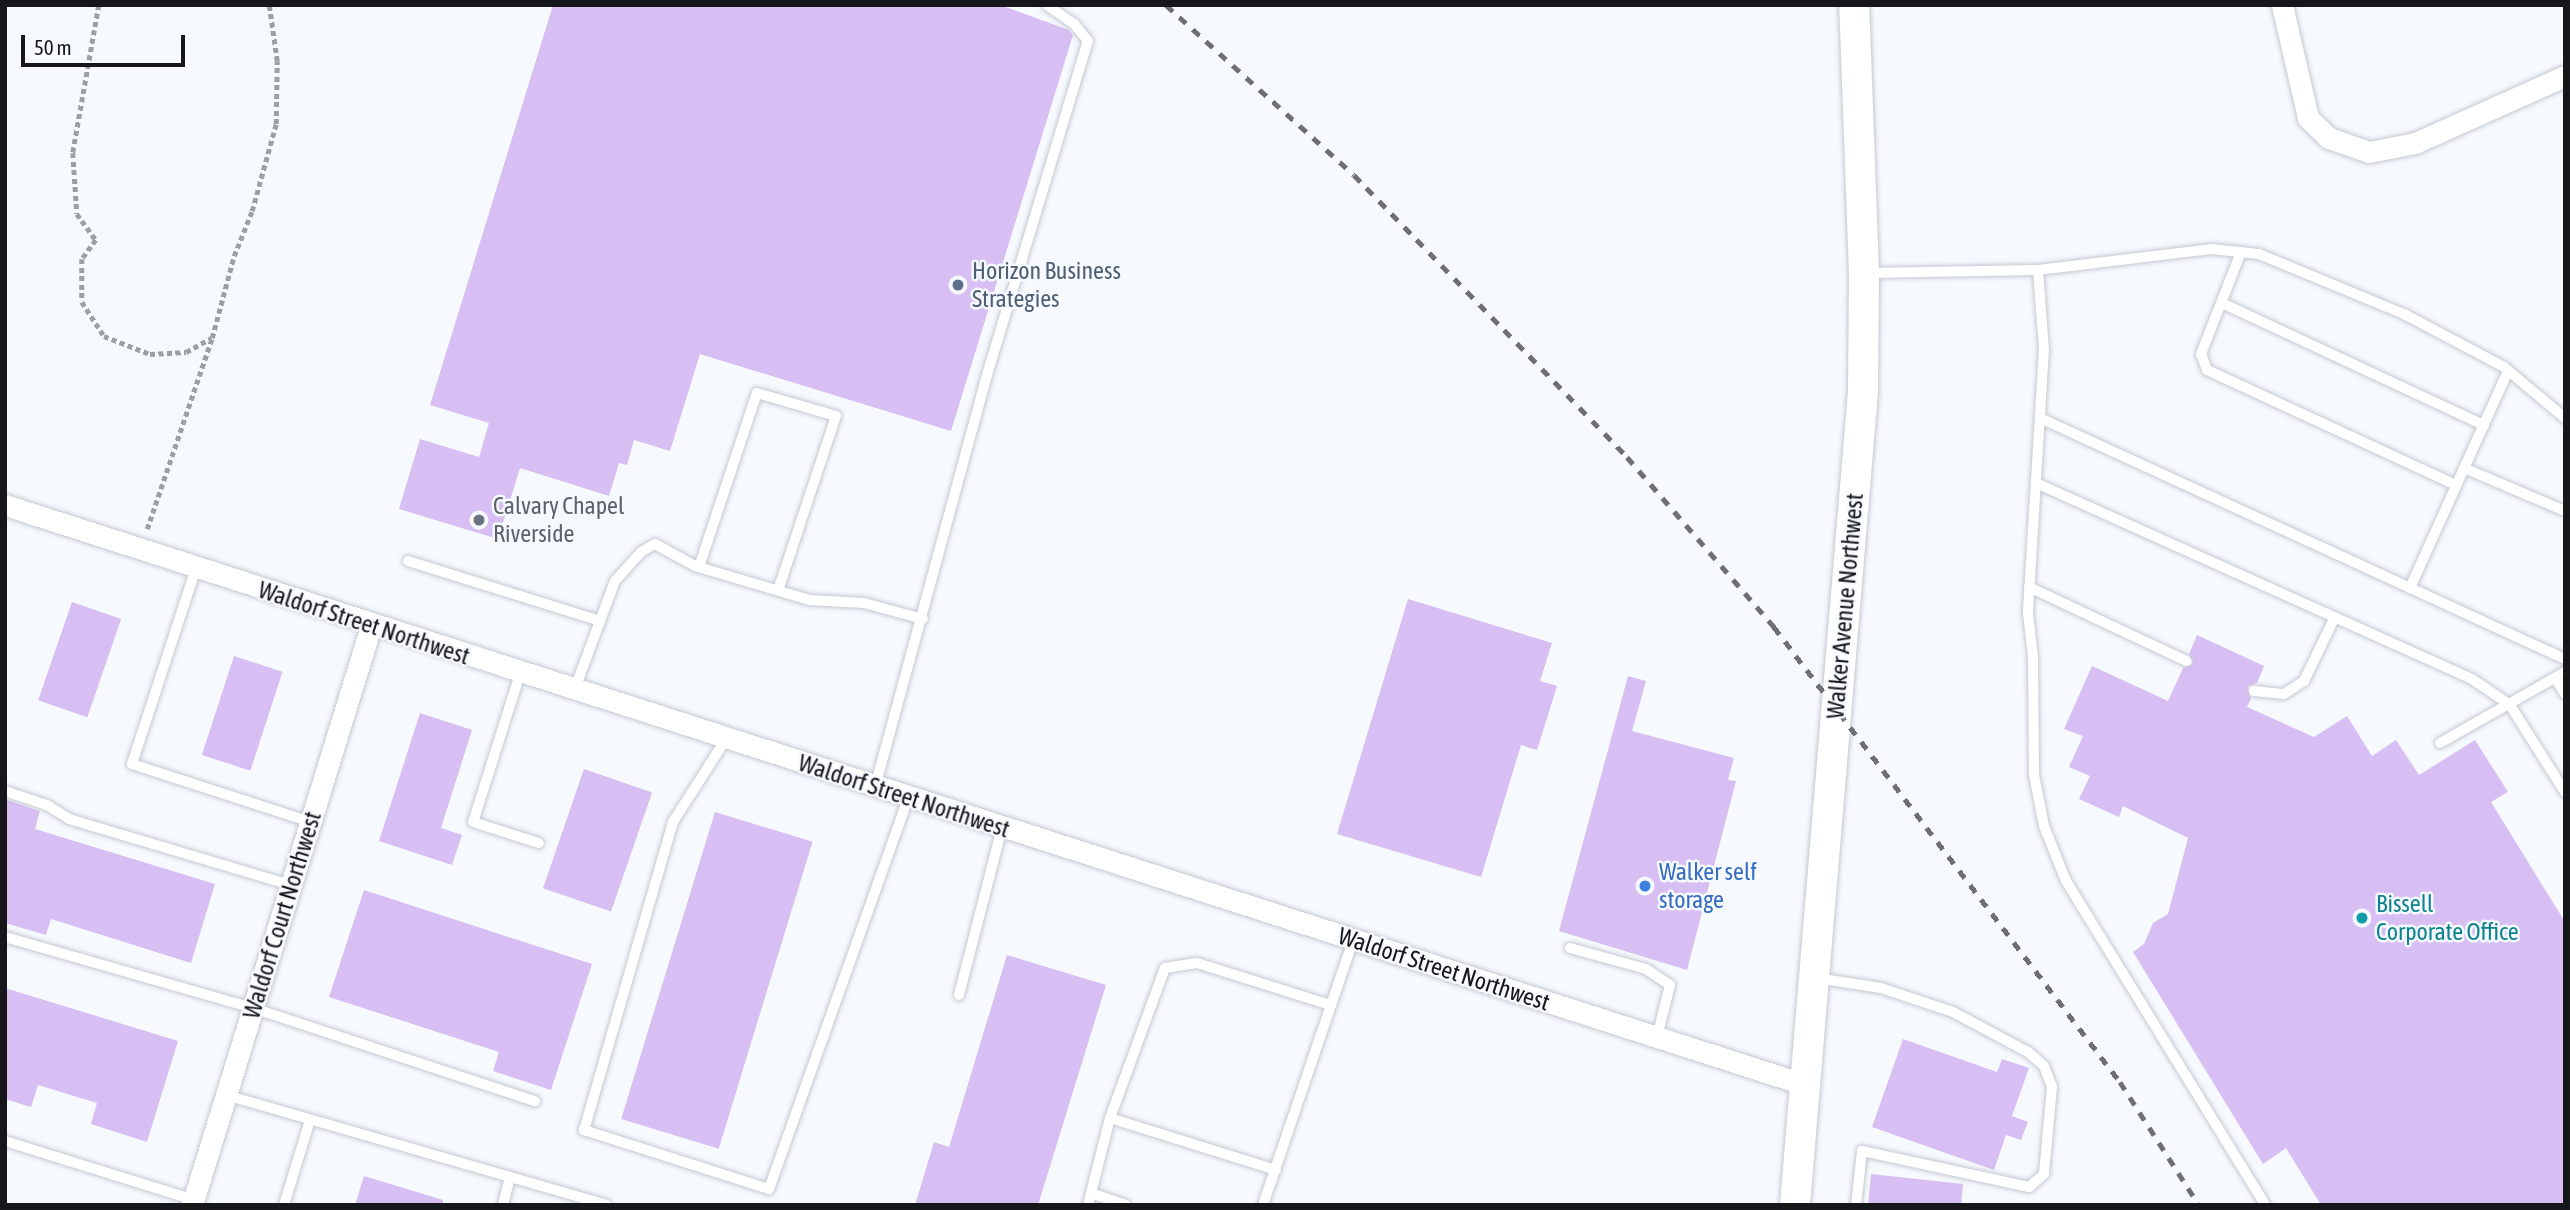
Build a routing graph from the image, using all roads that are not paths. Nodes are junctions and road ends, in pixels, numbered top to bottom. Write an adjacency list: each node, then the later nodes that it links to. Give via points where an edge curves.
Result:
1 (1047, 5): 26 (lane, via 1074,24 1088,41 987,375)
2 (1854, 5): 7 (main road, Walker Avenue Northwest)
3 (2282, 5): 4 (street, via 2308,118 2329,138 2369,152 2415,143)
4 (2565, 76)
5 (2241, 253): 6 (lane, via 2211,249); 8 (lane); 9 (lane, via 2259,254 2404,314)
6 (2038, 270): 7 (lane); 10 (lane, via 2044,349)
7 (1864, 274): 49 (main road, Walker Avenue Northwest, via 1857,480)
8 (2224, 304): 12 (lane); 15 (lane, via 2201,354 2207,370)
9 (2508, 371): 11 (lane); 12 (lane)
10 (2040, 418): 14 (lane); 22 (lane)
11 (2565, 418)
12 (2484, 425): 13 (lane)
13 (2464, 468): 15 (lane); 17 (lane)
14 (2036, 483): 21 (lane); 24 (lane)
15 (2456, 485): 22 (lane)
16 (5, 505): 20 (street, Waldorf Street Northwest)
17 (2565, 511)
18 (408, 561): 25 (lane)
19 (699, 567): 23 (lane); 23 (lane, via 757,393 836,416); 25 (lane, via 655,544 615,580)
20 (196, 568): 27 (street, Waldorf Street Northwest); 42 (lane, via 132,764)
21 (2029, 587): 29 (lane); 71 (lane, via 2035,775 2044,826 2066,880)
22 (2410, 588): 28 (lane)
23 (778, 590): 26 (lane, via 810,600 864,603)
24 (2334, 617): 33 (lane, via 2304,681 2284,694); 35 (lane, via 2472,679)
25 (598, 620): 32 (lane)
26 (923, 620): 38 (lane)
27 (371, 626): 30 (street, Waldorf Street Northwest); 42 (street, Waldorf Court Northwest)
28 (2565, 659)
29 (2186, 660)
30 (520, 674): 32 (street, Waldorf Street Northwest); 44 (lane, via 472,822)
31 (2560, 675): 34 (lane); 35 (lane)
32 (574, 691): 36 (street, Waldorf Street Northwest)
33 (2254, 691)
34 (2565, 694)
35 (2510, 705): 37 (lane); 40 (lane)
36 (726, 739): 38 (street, Waldorf Street Northwest); 41 (lane, via 673,822 584,1130 769,1189)
37 (2440, 743)
38 (875, 787): 41 (street, Waldorf Street Northwest)
39 (5, 791): 45 (lane, via 47,805 69,819)
40 (2565, 792)
41 (908, 798): 43 (street, Waldorf Street Northwest)
42 (311, 822): 45 (street, Waldorf Court Northwest)
43 (1002, 828): 47 (street, Waldorf Street Northwest); 50 (lane)
44 (539, 843)
45 (291, 885): 52 (street, Waldorf Court Northwest)
46 (5, 937): 52 (lane)
47 (1353, 940): 51 (lane); 53 (street, Waldorf Street Northwest)
48 (1570, 948): 53 (lane, via 1646,969 1671,985)
49 (1812, 978): 54 (main road, Walker Avenue Northwest); 70 (lane, via 1881,988 1953,1012 2028,1052 2044,1066 2052,1087 2044,1174 2029,1187 1862,1151)
50 (959, 995)
51 (1330, 1005): 57 (lane, via 1197,963 1166,968); 60 (lane)
52 (253, 1008): 55 (street, Waldorf Court Northwest); 56 (lane)
53 (1657, 1037): 54 (street, Waldorf Street Northwest)
54 (1804, 1084): 69 (main road, Walker Avenue Northwest)
55 (226, 1095): 58 (lane); 63 (street, Waldorf Court Northwest)
56 (536, 1101)
57 (1110, 1118): 60 (lane); 62 (lane)
58 (310, 1119): 61 (lane); 64 (lane)
59 (5, 1141): 63 (lane)
60 (1276, 1170): 68 (lane)
61 (510, 1177): 65 (lane); 66 (lane)
62 (1089, 1199): 67 (lane)
63 (193, 1202)
64 (284, 1205)
65 (503, 1205)
66 (606, 1205)
67 (1126, 1205)
68 (1263, 1205)
69 (1795, 1205)
70 (1856, 1205)
71 (2265, 1205)

